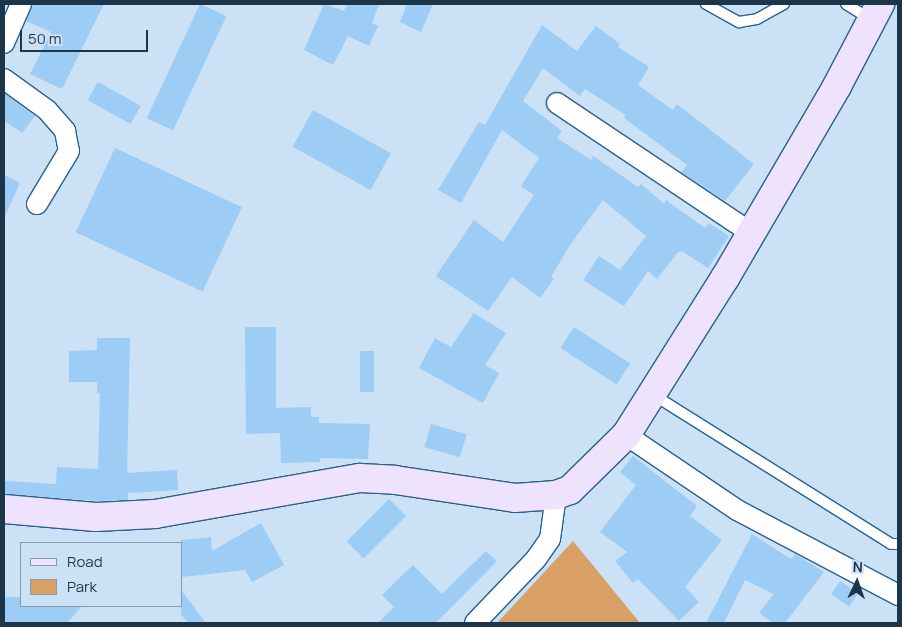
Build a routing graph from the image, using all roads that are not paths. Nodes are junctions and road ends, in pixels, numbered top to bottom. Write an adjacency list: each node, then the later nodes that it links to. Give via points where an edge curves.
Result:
1 (21, 4): 6 (street)
2 (706, 4): 3 (lane, via 739,22 757,19)
3 (784, 4)
4 (846, 4): 5 (lane)
5 (876, 11): 10 (street, via 837,86)
6 (4, 43)
7 (4, 79): 9 (street, via 47,110 65,131 69,151)
8 (557, 103): 10 (street)
9 (37, 204)
10 (750, 232): 11 (street)
11 (652, 394): 12 (street); 15 (lane, via 891,544)
12 (626, 436): 13 (street, via 591,473 570,490); 16 (street, via 737,510)
13 (556, 495): 14 (street, via 515,498 360,478 155,514 96,517); 17 (street, via 550,539 536,559)
14 (4, 508)
15 (898, 544)
16 (898, 595)
17 (475, 623)

